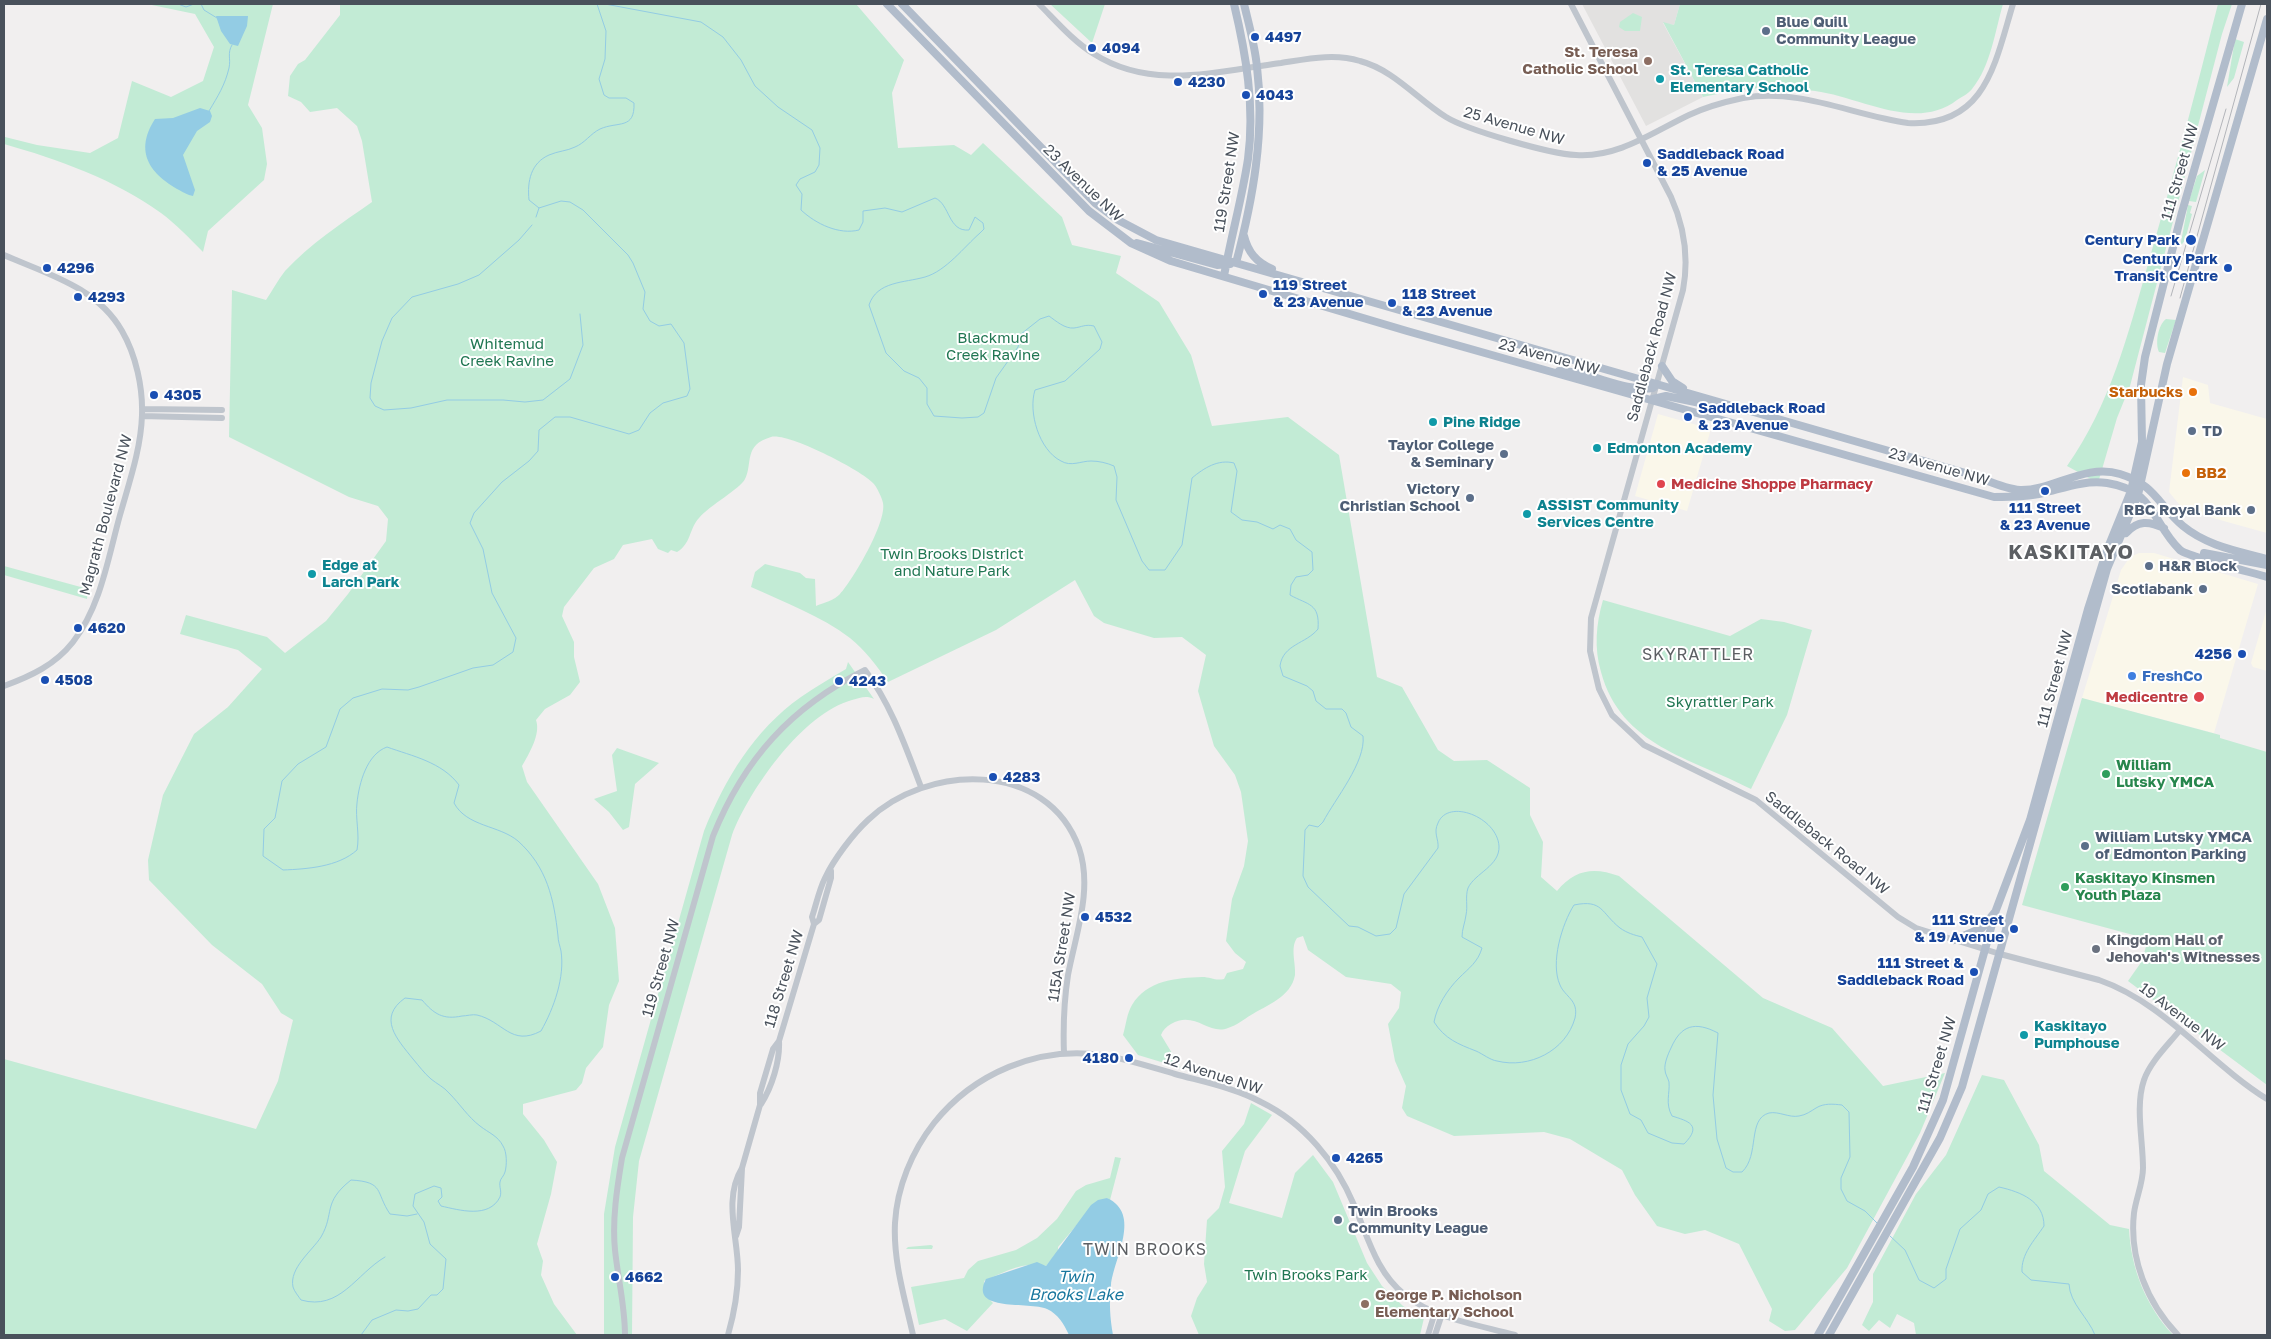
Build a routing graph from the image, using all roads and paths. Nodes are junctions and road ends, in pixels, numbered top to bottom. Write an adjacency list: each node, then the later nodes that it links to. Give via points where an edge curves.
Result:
1 (887, 4): 14 (main road, 23 Avenue NW, via 1089,211)
2 (902, 4): 16 (main road, 23 Avenue NW, via 1095,203 1150,237)
3 (1038, 4): 11 (street, 25 Avenue NW, via 1095,54 1137,73 1179,77)
4 (1234, 4): 11 (main road, 119 Street NW)
5 (1244, 4): 10 (main road, 119 Street NW)
6 (1570, 4): 12 (street, Saddleback Road NW)
7 (2013, 4): 12 (street, 25 Avenue NW, via 1988,83 1974,101 1951,116 1930,123 1908,123 1804,99 1755,97 1707,107)
8 (2242, 4): 29 (main road, 111 Street NW, via 2182,212 2145,358 2141,386 2142,442)
9 (2267, 19): 30 (main road, 111 Street NW, via 2167,364)
10 (1257, 66): 11 (street, 25 Avenue NW); 12 (street, 25 Avenue NW, via 1325,57 1362,61 1389,74 1451,120 1568,154 1606,153); 13 (main road, 119 Street NW, via 1259,149)
11 (1247, 67): 16 (main road, 119 Street NW, via 1250,94 1248,158)
12 (1641, 139): 20 (street, Saddleback Road NW, via 1673,201 1685,246 1685,281)
13 (1244, 232): 17 (main road, 119 Street NW); 19 (main road, via 1247,250 1261,263)
14 (1131, 243): 16 (main road); 18 (main road, 23 Avenue NW, via 1171,261)
15 (4, 255): 26 (street, Magrath Boulevard NW, via 70,283 101,305 122,331 133,355)
16 (1227, 263): 17 (main road); 18 (main road, 119 Street NW)
17 (1236, 263): 19 (main road, 23 Avenue NW)
18 (1224, 276): 21 (main road, 23 Avenue NW)
19 (1315, 285): 22 (main road, 23 Avenue NW)
20 (1662, 366): 22 (street, Saddleback Road NW); 23 (main road, via 1675,383)
21 (1547, 371): 22 (main road, via 1571,371 1637,388 1653,388); 24 (main road, 23 Avenue NW)
22 (1657, 384): 23 (main road, 23 Avenue NW); 24 (street, Saddleback Road NW)
23 (1698, 396): 27 (main road, 23 Avenue NW)
24 (1653, 399): 27 (main road, via 1663,395 1727,410); 31 (main road, 23 Avenue NW, via 1994,497 2024,496 2089,482 2107,483); 41 (street, Saddleback Road NW, via 1590,625 1592,669 1608,708 1630,734 1650,749 1763,805 1901,919 1926,932)
25 (222, 410): 26 (street)
26 (142, 413): 28 (street); 38 (street, Magrath Boulevard NW, via 138,452 97,596 85,624 65,652 51,663)
27 (1756, 413): 29 (main road, 23 Avenue NW, via 2014,489 2033,488 2079,475 2108,471)
28 (222, 418)
29 (2133, 479): 30 (main road, 23 Avenue NW); 31 (main road, 111 Street NW)
30 (2142, 482): 31 (main road, 111 Street NW); 35 (main road, via 2170,514 2194,534 2215,545)
31 (2135, 493): 32 (main road, 23 Avenue NW); 33 (main road, 111 Street NW); 40 (main road, 111 Street NW, via 2107,550 2030,820)
32 (2164, 528): 33 (main road, via 2144,522 2135,524); 34 (main road, 23 Avenue NW)
33 (2122, 536): 43 (main road, 111 Street NW, via 2107,569)
34 (2185, 553): 36 (main road, via 2190,550); 37 (main road)
35 (2267, 560)
36 (2267, 565)
37 (2267, 577)
38 (4, 686)
39 (922, 787): 45 (street, 115A Street NW, via 954,780 990,779 1015,785 1040,798 1060,815 1068,827 1079,849 1084,872 1084,898 1064,1004); 48 (street, 119 Street NW, via 896,726 865,670 813,702 776,734 739,781 713,836 619,1173 615,1243); 49 (street, 118 Street NW, via 887,804 869,819 845,846 826,876 738,1176 732,1225 736,1236 738,1289)
40 (1996, 910): 41 (main road, via 1982,928); 42 (main road, 111 Street NW)
41 (1954, 940): 42 (street, Saddleback Road NW)
42 (1985, 950): 43 (street, 19 Avenue NW); 54 (main road, 111 Street NW, via 1943,1100 1930,1134)
43 (2000, 954): 44 (street, 19 Avenue NW, via 2115,986 2144,1001); 55 (main road, 111 Street NW, via 1955,1105 1940,1138)
44 (2180, 1030): 46 (street, 19 Avenue NW); 56 (street, via 2146,1075 2142,1086 2143,1174 2133,1231 2137,1261 2146,1286)
45 (1064, 1054): 47 (street, 12 Avenue NW, via 1097,1054 1128,1061 1243,1094 1272,1108 1312,1141 1338,1174 1385,1275 1406,1297); 50 (street, 12 Avenue NW, via 1032,1059 1006,1068 974,1086 953,1102 918,1148 904,1180 895,1233 901,1286)
46 (2267, 1098)
47 (1438, 1313): 51 (street); 52 (street); 53 (street, 12 Avenue NW)
48 (625, 1335)
49 (728, 1335)
50 (913, 1335)
51 (1428, 1335)
52 (1435, 1335)
53 (1515, 1335)
54 (1818, 1335)
55 (1829, 1335)
56 (2178, 1335)

